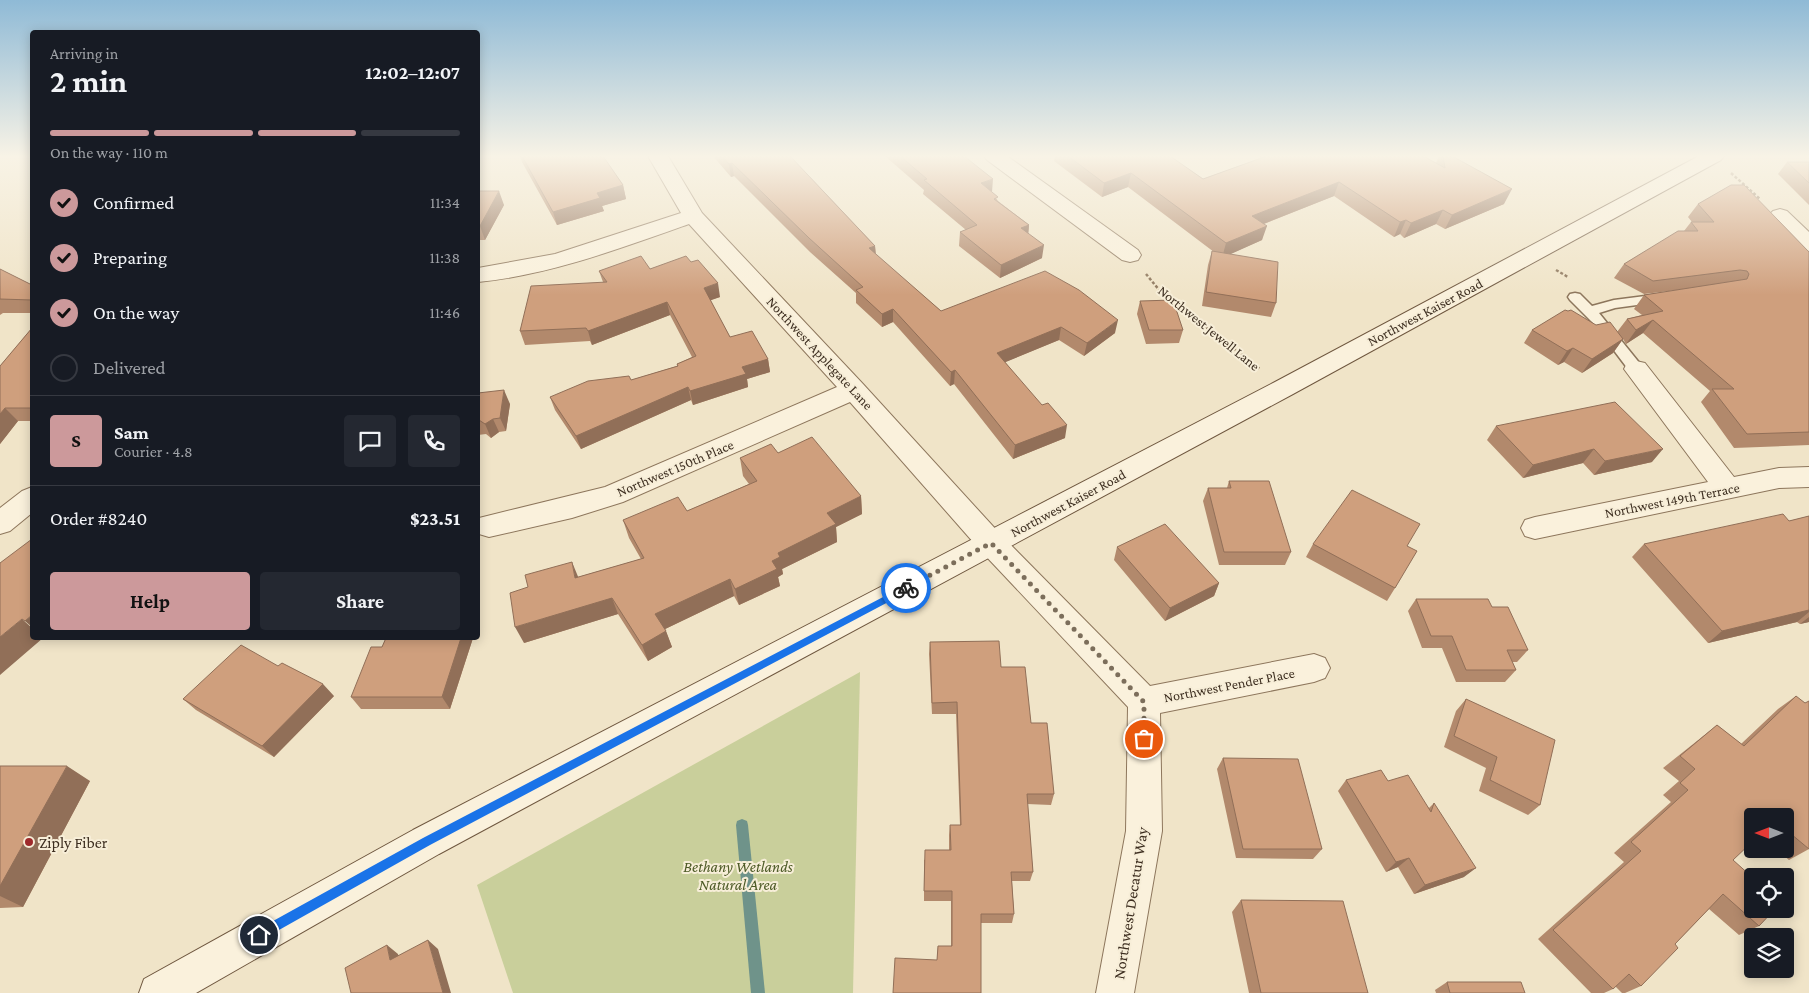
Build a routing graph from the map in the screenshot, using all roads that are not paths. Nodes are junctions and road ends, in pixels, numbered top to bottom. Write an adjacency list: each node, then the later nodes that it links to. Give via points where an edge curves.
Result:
1 (685, 202): 5 (street, Northwest Applegate Lane)
2 (1058, 202): 7 (street)
3 (1628, 202): 20 (street, Northwest Kaiser Road)
4 (1780, 214): 6 (street)
5 (693, 216): 8 (street, via 568,258); 13 (street, Northwest Applegate Lane)
6 (1809, 244)
7 (1130, 255)
8 (480, 275)
9 (1672, 296): 11 (lane, via 1614,304)
10 (1575, 297): 11 (lane)
11 (1590, 311): 12 (lane)
12 (1636, 369): 15 (street)
13 (854, 390): 18 (street, Northwest 150th Place, via 613,495 572,508); 20 (street, Northwest Applegate Lane)
14 (1809, 477): 15 (street, Northwest 149th Terrace, via 1779,478)
15 (1728, 489): 19 (street, Northwest 149th Terrace)
16 (30, 500): 17 (street)
17 (0, 523)
18 (489, 526)
19 (1535, 528)
20 (991, 543): 22 (street); 23 (street, Northwest Kaiser Road, via 426,842)
21 (1314, 668): 22 (street, Northwest Pender Place)
22 (1144, 702): 25 (street, Northwest Decatur Way, via 1144,831)
23 (195, 983): 24 (street, Northwest Kaiser Road)
24 (158, 993)
25 (1116, 993)

